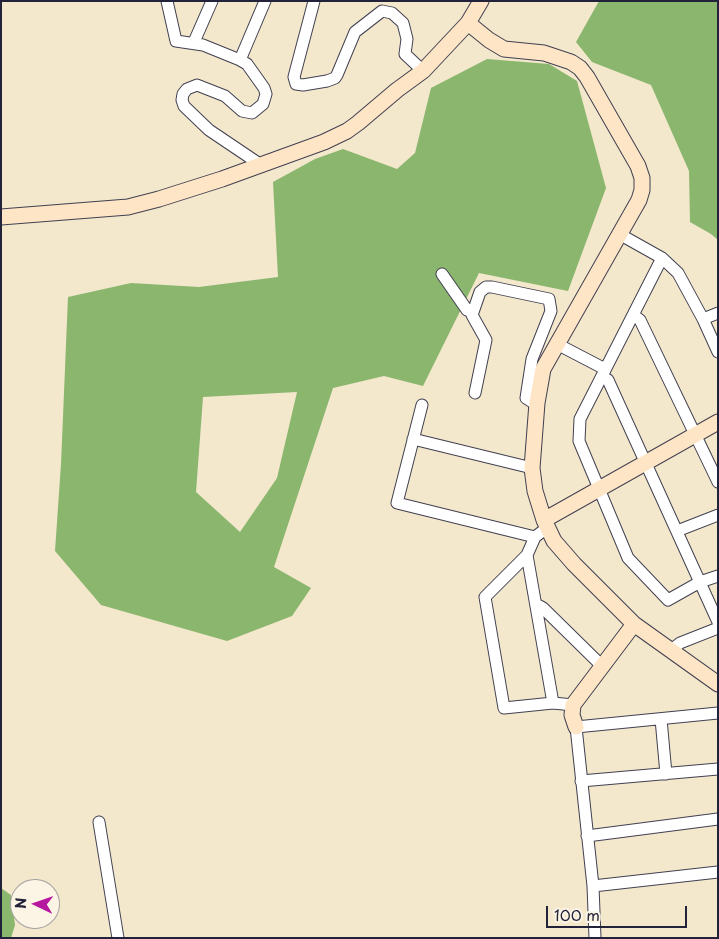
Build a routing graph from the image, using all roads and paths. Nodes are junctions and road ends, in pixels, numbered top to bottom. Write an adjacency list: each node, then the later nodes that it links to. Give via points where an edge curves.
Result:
1 (167, 1): 7 (street, via 176,40)
2 (212, 1): 7 (street)
3 (265, 1): 8 (street)
4 (314, 1): 9 (street, via 294,77 296,84 335,78 355,32 382,11 404,23 406,54)
5 (482, 1): 6 (street)
6 (468, 23): 9 (street); 12 (street, via 498,46 560,58 580,68 587,77 642,178 639,200)
7 (194, 42): 8 (street)
8 (240, 60): 10 (street, via 266,94 256,111 242,110 225,96 197,85 187,89 182,100 184,106 209,130)
9 (423, 71): 10 (street, via 347,131)
10 (261, 165): 11 (street, via 128,207)
11 (1, 217)
12 (621, 235): 13 (street); 19 (street)
13 (662, 258): 17 (street); 18 (street, via 678,273)
14 (442, 274): 15 (street, via 467,310)
15 (473, 312): 22 (street, via 486,340); 24 (street, via 478,295 486,287 549,299 551,311 532,359 526,398)
16 (718, 313): 18 (street)
17 (633, 315): 21 (street); 26 (street, via 640,320)
18 (702, 320): 20 (street)
19 (557, 344): 21 (street); 24 (street, via 543,369)
20 (718, 352)
21 (604, 372): 28 (street); 31 (street, via 580,418 579,441)
22 (475, 393)
23 (422, 405): 27 (street)
24 (537, 405): 29 (street)
25 (718, 422): 26 (street)
26 (695, 435): 28 (street); 30 (street)
27 (413, 439): 29 (street); 35 (street, via 397,503)
28 (645, 462): 31 (street); 34 (street)
29 (532, 468): 33 (street)
30 (718, 482)
31 (598, 489): 33 (street); 38 (street, via 628,558 668,600)
32 (718, 515): 34 (street)
33 (546, 523): 35 (street); 41 (street, via 562,552)
34 (677, 531): 38 (street)
35 (535, 536): 36 (street)
36 (527, 555): 39 (street); 46 (street, via 485,597 504,708)
37 (718, 576): 38 (street)
38 (700, 582): 40 (street)
39 (536, 604): 44 (street); 46 (street)
40 (718, 622)
41 (634, 624): 43 (street); 44 (street)
42 (718, 628): 43 (street, via 680,643)
43 (670, 651): 45 (street)
44 (602, 666): 47 (street)
45 (718, 684)
46 (554, 703): 47 (street)
47 (573, 704): 50 (street)
48 (718, 713): 49 (street)
49 (661, 719): 50 (street); 52 (street)
50 (576, 727): 53 (street)
51 (718, 769): 52 (street)
52 (666, 774): 53 (street)
53 (581, 781): 56 (street)
54 (718, 819): 56 (street)
55 (100, 822): 59 (street)
56 (587, 836): 58 (street)
57 (718, 872): 58 (street)
58 (593, 886): 60 (street)
59 (118, 938)
60 (595, 938)

